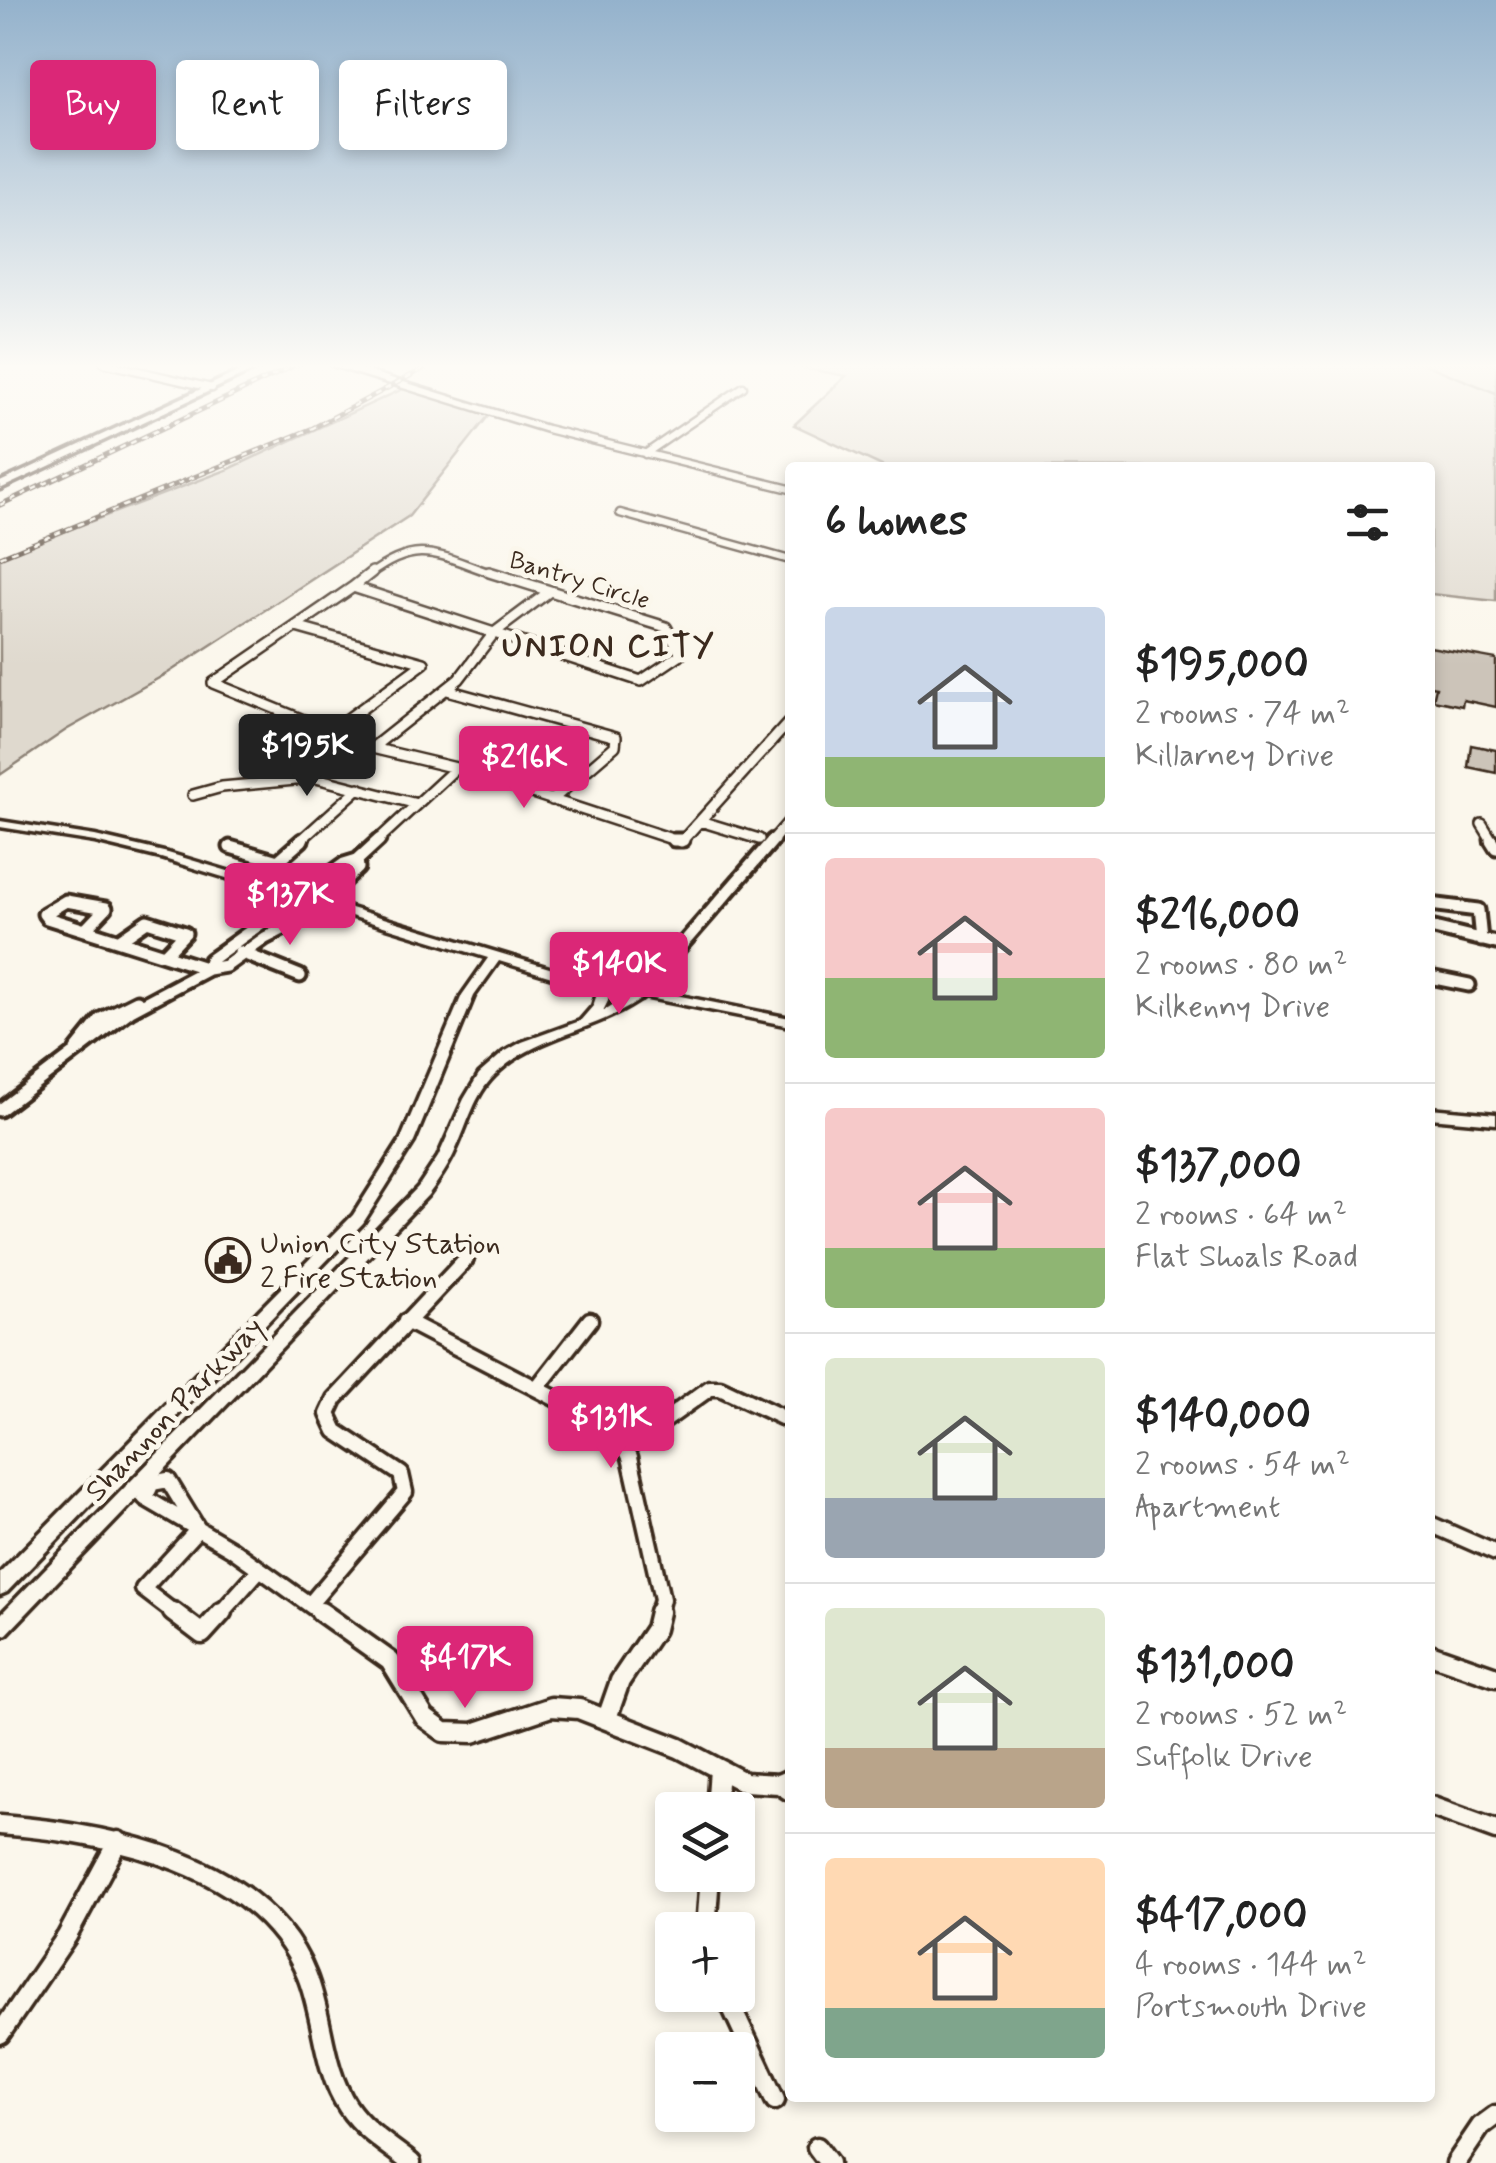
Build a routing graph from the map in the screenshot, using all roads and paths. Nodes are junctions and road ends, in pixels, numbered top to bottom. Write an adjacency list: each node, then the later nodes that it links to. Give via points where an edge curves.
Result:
1 (48, 464): 3 (main road)
2 (685, 464): 4 (street)
3 (0, 486)
4 (785, 489)
5 (620, 513): 6 (street)
6 (785, 559)
7 (353, 588): 8 (street, Bantry Circle, via 416,550); 9 (street); 10 (street, Bantry Circle)
8 (550, 591): 10 (street); 10 (street, Bantry Circle, via 666,627 681,654 641,680)
9 (296, 628): 13 (street, via 213,683); 13 (street, via 424,663)
10 (494, 633): 11 (street)
11 (447, 690): 14 (street); 18 (street, via 616,738 615,746)
12 (785, 727): 20 (street)
13 (334, 730): 14 (street)
14 (372, 748): 15 (street)
15 (456, 768): 18 (street); 19 (street)
16 (359, 788): 17 (street, via 316,778); 19 (street); 25 (street, via 278,861)
17 (193, 795)
18 (552, 800): 20 (street, via 681,842)
19 (417, 804): 27 (street, via 357,860 358,868)
20 (700, 821): 24 (street)
21 (0, 824): 28 (street, via 134,847)
22 (1482, 824): 26 (street)
23 (785, 826): 45 (street)
24 (759, 839)
25 (230, 847)
26 (1496, 848)
27 (334, 882): 28 (street); 29 (street)
28 (306, 898): 29 (street); 36 (street)
29 (323, 903): 38 (street); 39 (street)
30 (1435, 905): 34 (street, via 1478,910)
31 (1435, 928): 34 (street)
32 (86, 929): 32 (street, via 47,918 44,914 68,898 106,908); 33 (street)
33 (121, 940): 37 (street); 37 (street, via 148,922 185,933)
34 (1481, 940): 35 (street)
35 (1496, 943)
36 (227, 947): 38 (street); 40 (street)
37 (166, 953): 40 (street)
38 (244, 954): 40 (street); 41 (street)
39 (496, 958): 44 (street); 60 (street, Shannon Parkway, via 468,995 407,1142 358,1220)
40 (208, 969): 48 (street, via 156,994)
41 (300, 976)
42 (1435, 977): 43 (street)
43 (1469, 984)
44 (601, 986): 45 (street); 47 (street, via 600,1006)
45 (640, 994): 46 (street); 47 (street, Shannon Parkway, via 613,1015)
46 (785, 1021)
47 (578, 1029): 62 (street, Shannon Parkway, via 518,1051 490,1070 424,1190)
48 (0, 1110)
49 (1435, 1113): 50 (street)
50 (1496, 1119)
51 (466, 1259): 53 (street)
52 (590, 1320): 54 (street)
53 (406, 1321): 54 (street); 61 (street, via 334,1399 328,1414 336,1431 401,1474 405,1492)
54 (537, 1388): 56 (street)
55 (785, 1418): 56 (street, via 710,1388 658,1426)
56 (620, 1437): 65 (street, via 662,1599 655,1628 620,1681)
57 (1435, 1526): 58 (street)
58 (1496, 1553)
59 (260, 1570): 59 (street, via 198,1529 143,1589 202,1634); 61 (street)
60 (0, 1586)
61 (310, 1604): 65 (street, via 390,1661 425,1718 444,1732 474,1733 551,1708)
62 (0, 1628)
63 (1435, 1656): 64 (street)
64 (1496, 1677)
65 (608, 1718): 66 (street)
66 (719, 1769): 67 (street, via 744,1782); 68 (street)
67 (785, 1785)
68 (717, 1792)
69 (1435, 1808): 71 (street)
70 (0, 1825): 72 (street)
71 (1496, 1830)
72 (118, 1841): 74 (street, via 67,1936); 77 (street, via 164,1855 243,1898 277,1925 301,1960 333,2075 349,2108)
73 (734, 2012): 75 (street)
74 (0, 2034)
75 (775, 2100)
76 (1496, 2116): 78 (street)
77 (411, 2163)
78 (1456, 2163)

